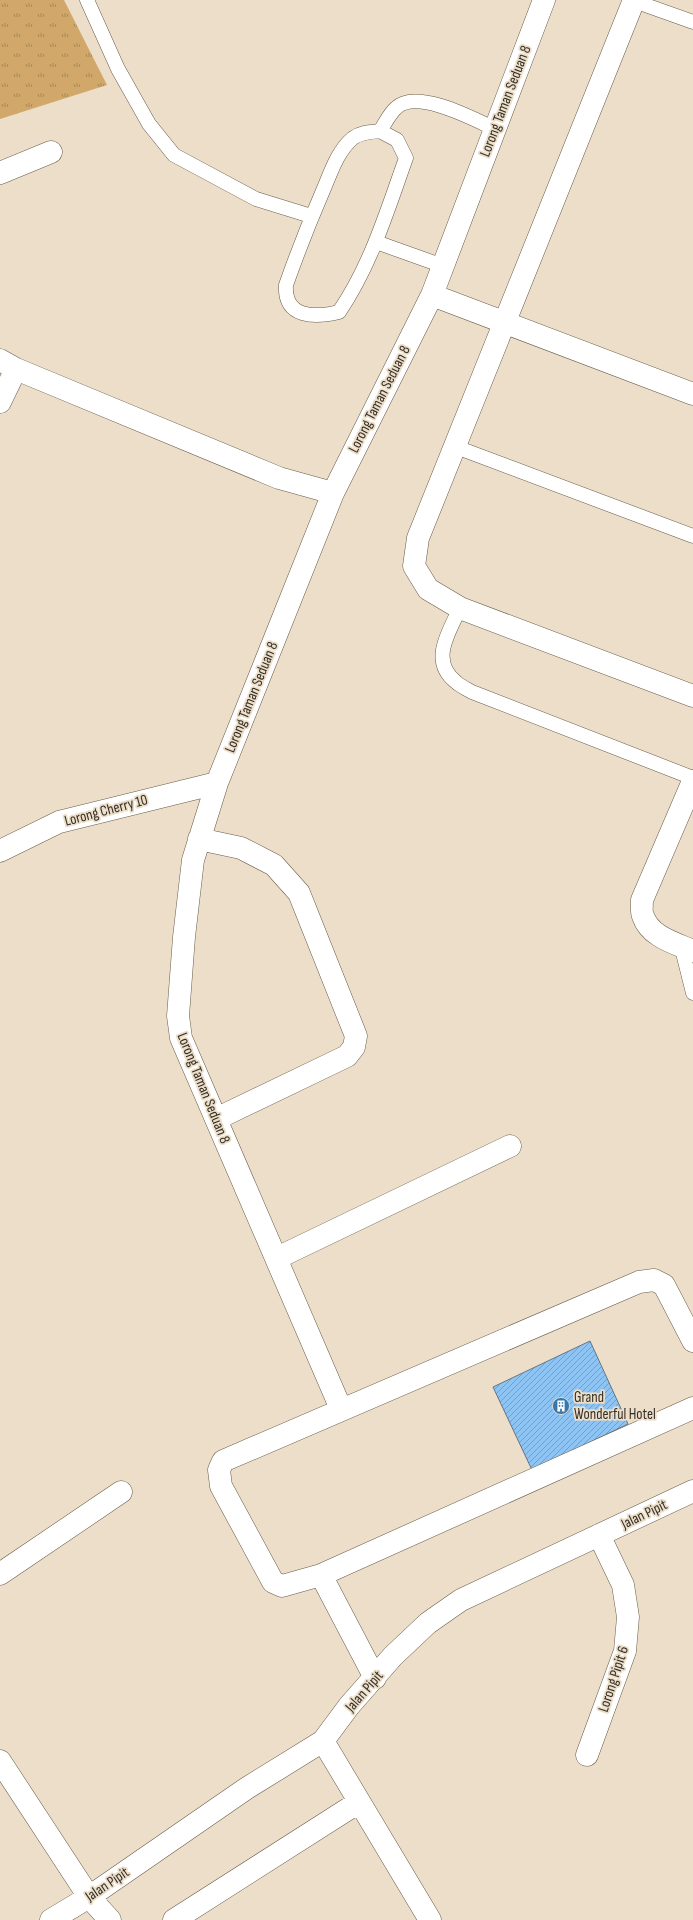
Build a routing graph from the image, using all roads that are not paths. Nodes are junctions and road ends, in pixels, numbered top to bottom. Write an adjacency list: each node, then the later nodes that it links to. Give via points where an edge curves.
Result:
1 (87, 0): 9 (lane, via 118,69 145,117 174,155 256,199)
2 (544, 0): 5 (street, Lorong Taman Seduan 8)
3 (634, 0): 4 (lane); 13 (street)
4 (693, 22)
5 (495, 128): 6 (lane, via 440,105 410,102 396,107); 11 (street, Lorong Taman Seduan 8)
6 (380, 131): 9 (lane, via 354,137 344,148); 10 (lane, via 397,140 406,158)
7 (51, 152): 8 (street)
8 (0, 173)
9 (311, 216): 10 (lane, via 286,285 285,296 293,308 307,315 323,316 339,312)
10 (376, 242): 11 (lane)
11 (443, 266): 12 (street, Lorong Taman Seduan 8)
12 (432, 295): 13 (street); 18 (street, Lorong Taman Seduan 8)
13 (506, 323): 15 (street); 17 (street)
14 (8, 365): 16 (street); 18 (street, via 279,478)
15 (693, 394)
16 (0, 402)
17 (456, 447): 19 (lane); 20 (street, via 418,538 414,566 428,589)
18 (332, 493): 23 (street, Lorong Taman Seduan 8)
19 (693, 536)
20 (460, 608): 21 (street); 22 (lane, via 442,645 444,667 455,682 472,692)
21 (693, 696)
22 (693, 779): 26 (street, via 642,900 642,916 649,927 658,936)
23 (217, 782): 24 (street, Lorong Taman Seduan 8); 25 (street, Lorong Cherry 10, via 59,822)
24 (199, 839): 28 (street, Lorong Taman Seduan 8, via 193,860 178,1016 181,1038); 28 (street, via 242,848 274,865 299,893 356,1036 354,1047 347,1056)
25 (0, 851)
26 (687, 948): 27 (lane)
27 (693, 993)
28 (216, 1119): 30 (street, Lorong Taman Seduan 8)
29 (510, 1146): 30 (street)
30 (277, 1258): 33 (street, Lorong Taman Seduan 8)
31 (693, 1341): 33 (street, via 664,1285 654,1280 639,1282)
32 (693, 1408): 38 (street)
33 (341, 1409): 38 (street, via 223,1461 219,1470 222,1486 273,1582 282,1586)
34 (693, 1491): 36 (street, Jalan Pipit)
35 (121, 1492): 37 (street)
36 (599, 1535): 39 (street, Jalan Pipit, via 460,1600 428,1623 393,1656); 41 (street, Lorong Pipit 6, via 623,1585 628,1617 625,1651)
37 (0, 1574)
38 (321, 1575): 39 (street)
39 (375, 1678): 40 (street, Jalan Pipit, via 349,1706)
40 (323, 1741): 43 (street); 44 (street, Jalan Pipit, via 247,1788)
41 (587, 1755)
42 (0, 1761): 44 (street)
43 (359, 1802): 47 (street); 48 (street)
44 (88, 1896): 45 (street, Jalan Pipit); 46 (street)
45 (51, 1920)
46 (110, 1920)
47 (174, 1920)
48 (430, 1920)

